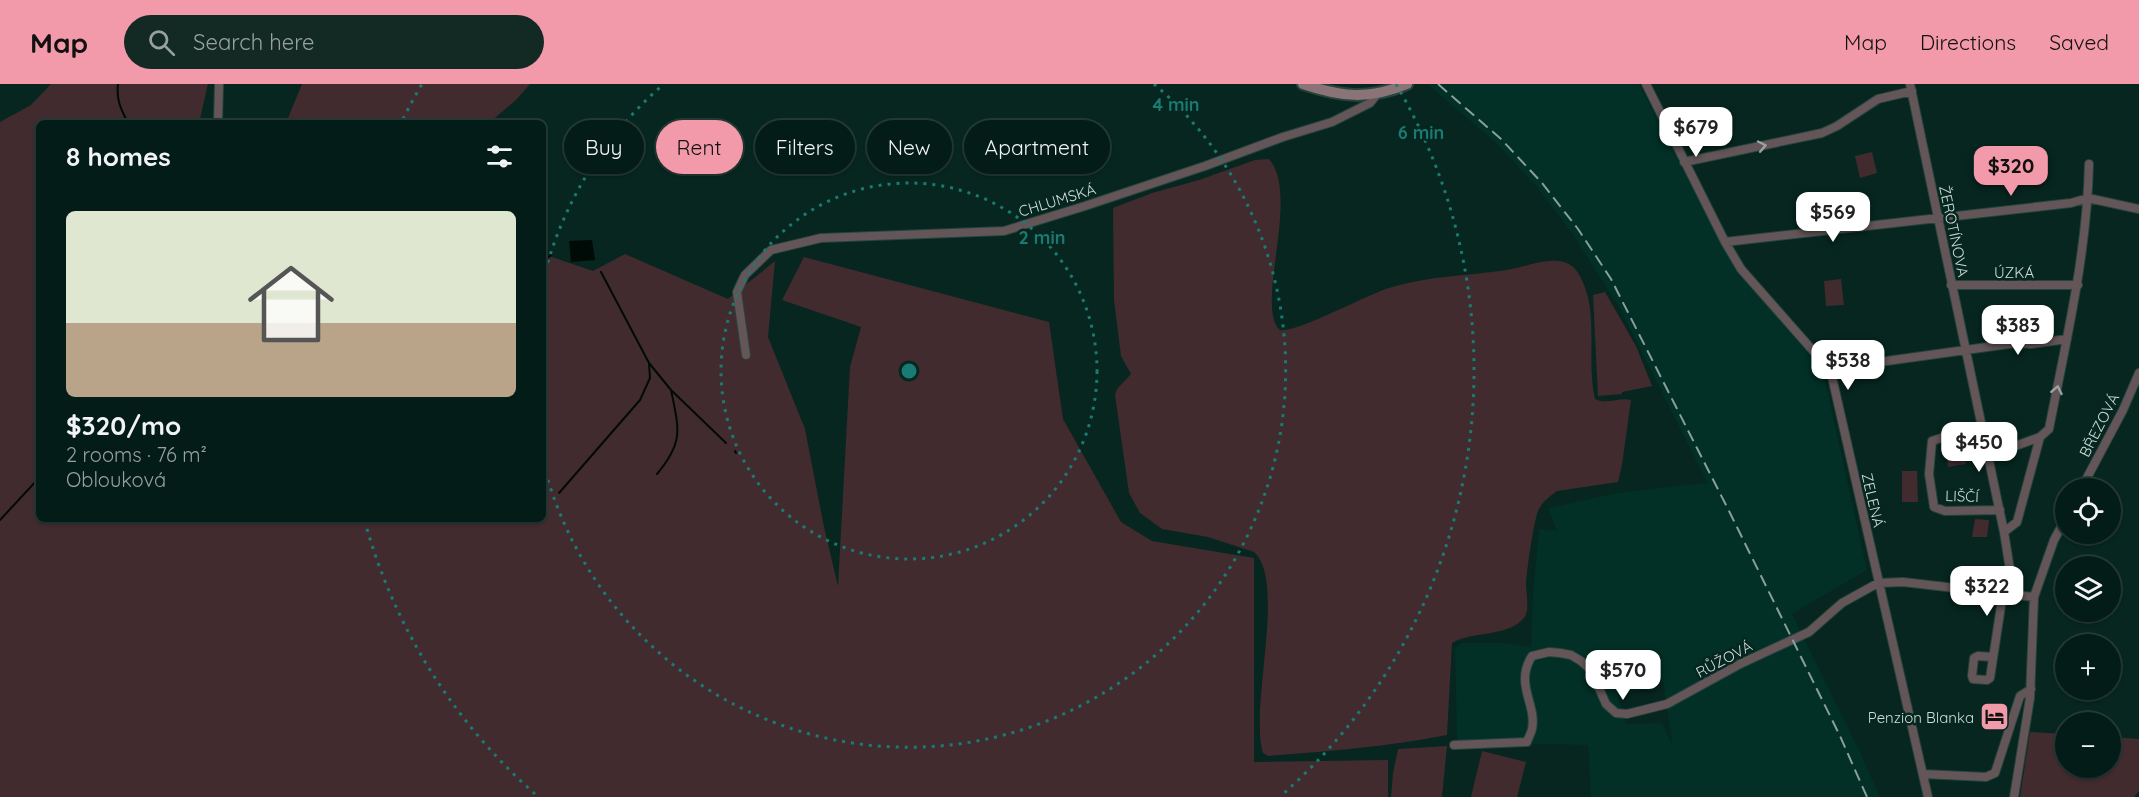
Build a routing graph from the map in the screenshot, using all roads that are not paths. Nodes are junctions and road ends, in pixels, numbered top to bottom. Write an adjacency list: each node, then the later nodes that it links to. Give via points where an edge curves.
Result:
1 (219, 84): 7 (street)
2 (1303, 84): 6 (main road, via 1341,95)
3 (1407, 84): 6 (main road)
4 (1646, 84): 8 (street, ZELENÁ)
5 (1911, 87): 8 (street, one-way to 5, via 1822,133 1878,99); 12 (street, ŽEROTÍNOVA)
6 (1378, 93): 18 (street, CHLUMSKÁ, via 1370,103 1332,122 1004,231 821,238 771,250 745,275 737,292)
7 (218, 120)
8 (1684, 162): 13 (street, ZELENÁ)
9 (2089, 164): 10 (street)
10 (2088, 198): 11 (street); 12 (street); 15 (street)
11 (2139, 209)
12 (1938, 219): 13 (street); 14 (street, ŽEROTÍNOVA)
13 (1725, 242): 19 (street, ZELENÁ, via 1742,269)
14 (1951, 285): 15 (street, ÚZKÁ); 17 (street, ŽEROTÍNOVA)
15 (2078, 285): 16 (street)
16 (2067, 339): 17 (street); 22 (street, one-way to 16, via 2049,429)
17 (1965, 350): 19 (street); 21 (street, ŽEROTÍNOVA)
18 (746, 355)
19 (1829, 369): 28 (street, ZELENÁ)
20 (2139, 373): 24 (street, BŘEZOVÁ)
21 (1982, 431): 23 (street, ŽEROTÍNOVA); 25 (street, LIŠČÍ, via 1932,441 1929,474 1934,507 1945,511)
22 (2040, 437): 23 (street); 26 (street, via 2017,522)
23 (1988, 456): 25 (street, ŽEROTÍNOVA)
24 (2087, 478)
25 (2000, 510): 26 (street, ŽEROTÍNOVA)
26 (2004, 532): 30 (street, ŽEROTÍNOVA)
27 (2055, 538): 31 (street)
28 (1878, 583): 29 (street, RŮŽOVÁ); 34 (street, RŮŽOVÁ, via 1842,603 1809,632 1667,704 1627,714 1616,713 1606,704 1591,670 1581,661 1560,653 1533,656 1526,665 1525,687 1532,721 1527,742); 35 (street, ZELENÁ)
29 (2003, 593): 30 (street, RŮŽOVÁ); 32 (street)
30 (2014, 595): 31 (street, RŮŽOVÁ)
31 (2034, 597): 33 (street)
32 (1993, 657)
33 (2031, 689): 35 (street, via 2020,696 1995,773 1986,777); 37 (street)
34 (1454, 745)
35 (1923, 774): 36 (street, ZELENÁ)
36 (1928, 797)
37 (2014, 797)

